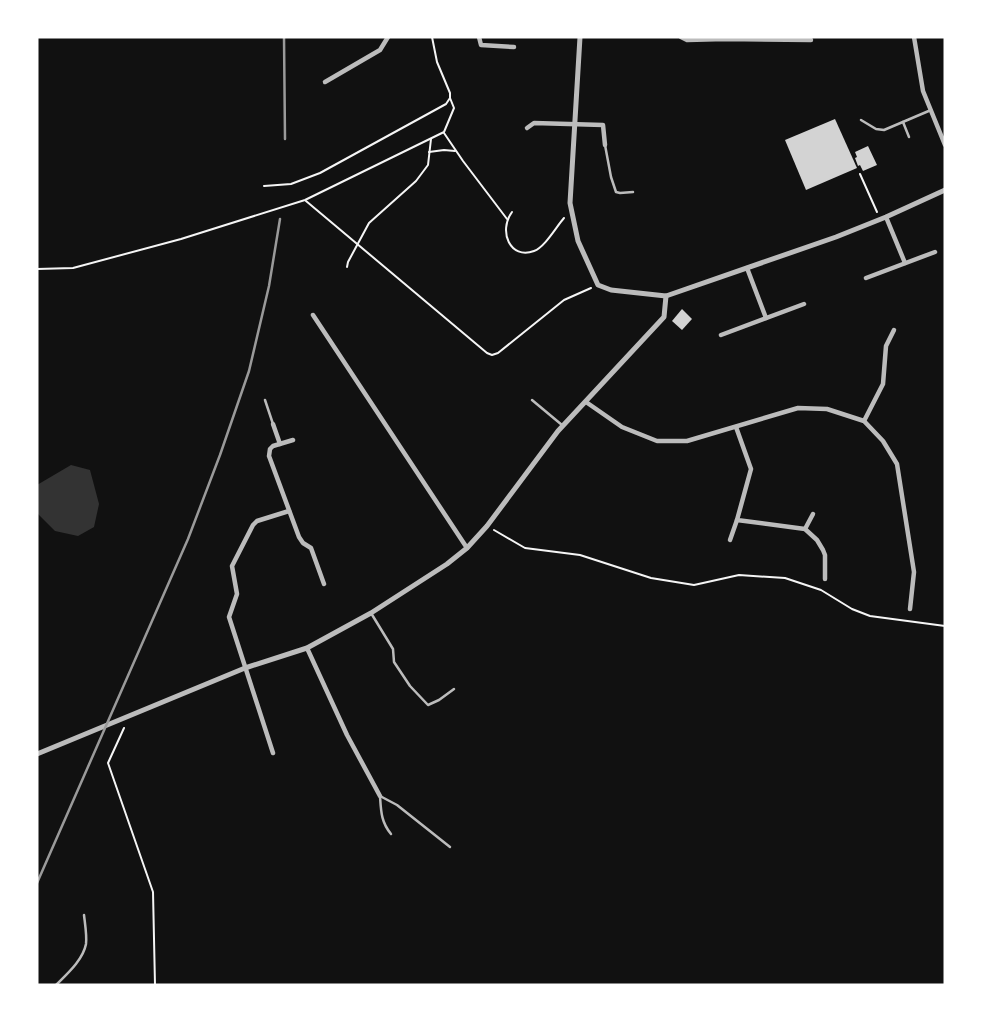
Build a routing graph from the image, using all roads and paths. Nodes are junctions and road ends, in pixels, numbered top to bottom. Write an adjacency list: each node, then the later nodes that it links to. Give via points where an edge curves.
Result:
1 (388, 37): 9 (street, via 380,50)
2 (432, 37): 10 (path)
3 (479, 37): 8 (street, via 481,45)
4 (580, 37): 14 (street)
5 (681, 37): 7 (street)
6 (914, 37): 11 (street, via 923,91)
7 (811, 40)
8 (514, 47)
9 (325, 82)
10 (450, 98): 16 (path, via 454,107); 24 (path, via 419,120 320,173 291,184)
11 (932, 110): 13 (lane); 20 (street)
12 (860, 120): 13 (lane, via 876,130)
13 (902, 122): 17 (lane)
14 (576, 125): 15 (street, via 534,123); 19 (street, via 603,125); 28 (street)
15 (527, 128)
16 (444, 132): 18 (path); 21 (path)
17 (909, 137)
18 (431, 138): 22 (path); 27 (path)
19 (605, 145): 26 (lane, via 617,192)
20 (945, 145)
21 (456, 151): 22 (path); 31 (path)
22 (428, 153): 32 (path, via 428,165 416,181 369,223)
23 (860, 174): 30 (path)
24 (264, 186)
25 (945, 190): 30 (street)
26 (633, 192)
27 (305, 200): 32 (path); 37 (path, via 73,268)
28 (571, 208): 31 (path, via 543,244 527,253 505,236); 39 (street, via 578,241)
29 (512, 212): 31 (path)
30 (883, 218): 34 (street); 36 (street)
31 (507, 219)
32 (358, 245): 35 (path); 39 (path, via 492,355 564,300)
33 (935, 252): 34 (street)
34 (905, 263): 38 (street)
35 (347, 267)
36 (747, 268): 40 (street); 43 (street)
37 (37, 269)
38 (866, 278)
39 (598, 285): 40 (street)
40 (666, 296): 48 (street, via 664,317)
41 (804, 304): 43 (street)
42 (313, 315): 61 (street)
43 (766, 317): 45 (street)
44 (894, 330): 49 (street, via 886,346 883,384)
45 (721, 335)
46 (265, 400): 50 (lane)
47 (532, 400): 51 (lane)
48 (586, 402): 51 (street); 52 (street, via 622,428 657,441 687,441)
49 (864, 421): 52 (street, via 827,409 798,408); 64 (street, via 897,464 914,572)
50 (273, 424): 54 (street)
51 (563, 426): 58 (street)
52 (736, 427): 57 (street, via 751,469)
53 (293, 440): 54 (street)
54 (280, 444): 55 (street, via 270,449 269,456)
55 (289, 510): 63 (street, via 301,541 313,552); 68 (street, via 257,521 232,566 237,594 229,617)
56 (813, 514): 59 (street)
57 (737, 520): 59 (street); 60 (street)
58 (487, 526): 61 (street); 66 (path, via 525,548 580,555 651,578 694,585 739,575 785,578 821,590 870,616)
59 (805, 529): 62 (street, via 825,555)
60 (730, 540)
61 (467, 548): 65 (street)
62 (825, 579)
63 (324, 584)
64 (910, 609)
65 (371, 613): 67 (street); 69 (lane, via 393,649 394,662 428,705)
66 (945, 626)
67 (307, 648): 68 (street); 73 (street)
68 (245, 668): 70 (street); 71 (street)
69 (454, 689)
70 (129, 716): 72 (street); 78 (path, via 108,763 153,892)
71 (273, 753)
72 (37, 754)
73 (380, 796): 74 (lane, via 384,826); 75 (lane)
74 (391, 834)
75 (450, 847)
76 (83, 915): 77 (lane, via 83,953)
77 (56, 985)
78 (155, 985)

